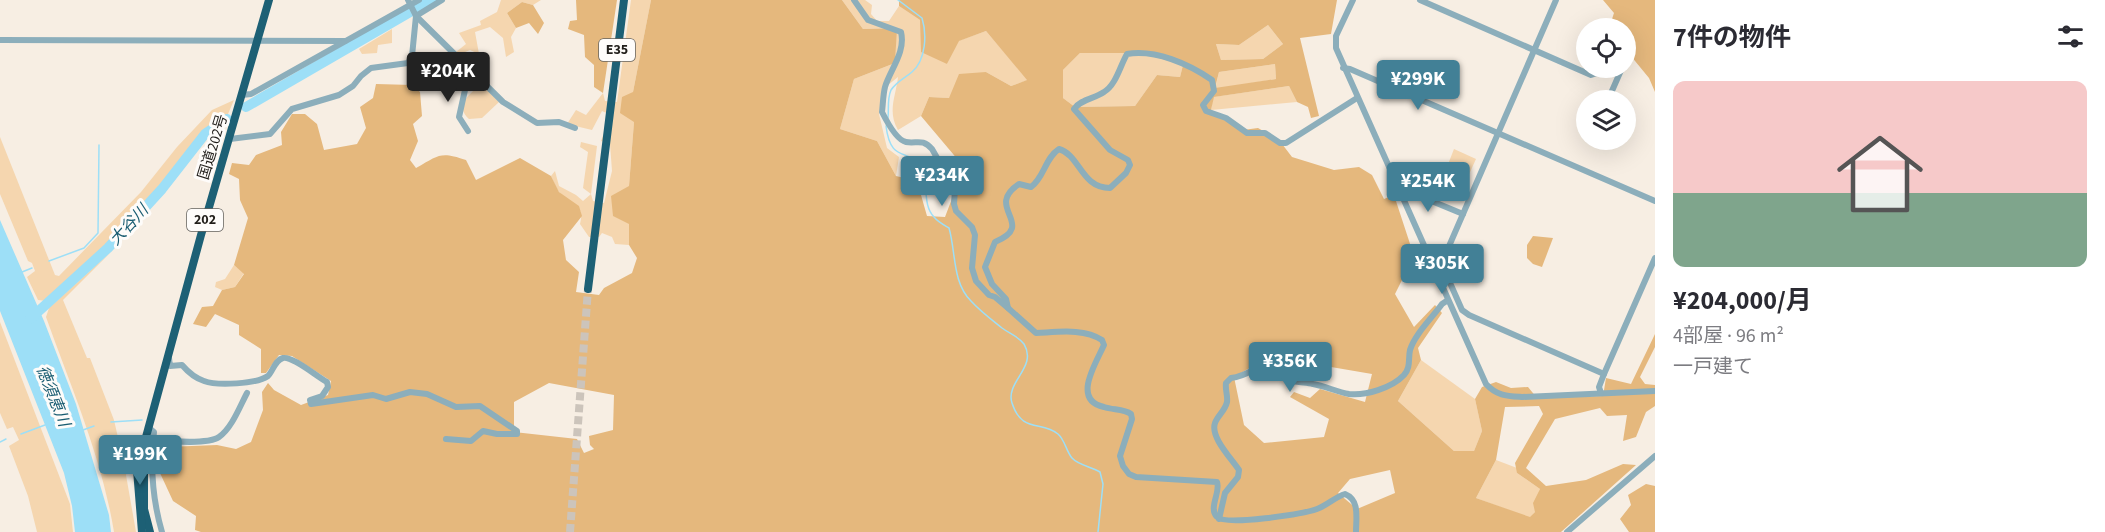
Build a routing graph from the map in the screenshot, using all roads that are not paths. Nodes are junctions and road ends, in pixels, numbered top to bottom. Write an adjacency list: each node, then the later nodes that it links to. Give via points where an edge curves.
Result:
1 (269, 0): 10 (highway, 国道202号 / 202)
2 (418, 0): 9 (street)
3 (442, 0): 9 (street)
4 (624, 0): 27 (highway, E35)
5 (854, 0): 29 (street, via 868,20 901,33 882,112 900,140 920,140 932,149 955,189 956,211 975,235 972,268 976,281)
6 (1353, 0): 14 (street, via 1336,36)
7 (1420, 0): 13 (street)
8 (1556, 0): 13 (street)
9 (411, 9): 12 (street); 16 (street); 22 (street, via 412,56 408,63 371,68 339,95 292,109 270,134)
10 (259, 39): 11 (street); 12 (street); 17 (highway, 国道202号 / 202)
11 (0, 40)
12 (345, 41): 17 (street, via 252,94)
13 (1534, 50): 15 (street); 21 (street)
14 (1343, 68): 18 (street); 21 (street)
15 (1576, 68)
16 (473, 75): 19 (street, via 503,102 537,123 559,122); 20 (street, via 459,117)
17 (242, 95): 22 (highway, 国道202号 / 202)
18 (1357, 98): 23 (street); 29 (street, via 1286,143 1280,143 1264,133 1247,133 1226,118 1206,111 1203,105 1214,91 1212,80 1192,67 1140,52 1127,54 1106,92 1078,103 1074,109 1110,150 1130,165 1110,188 1104,188 1086,179 1066,151 1059,149 1036,183 1012,188 1005,208 1013,229 1008,237 995,242 985,267)
19 (575, 129)
20 (468, 131)
21 (1499, 133): 24 (street); 25 (street)
22 (230, 139): 30 (highway, 国道202号 / 202)
23 (1398, 190): 25 (street); 28 (street)
24 (1655, 201)
25 (1462, 214): 31 (street, via 1443,260 1462,310)
26 (1655, 258): 31 (street)
27 (588, 289)
28 (1448, 300): 34 (street, via 1493,392 1522,397); 38 (street, via 1414,342 1411,362 1403,376 1386,387 1348,394 1293,381 1273,361 1244,376 1231,378 1226,383 1225,411 1214,427 1215,435 1239,470 1225,493)
29 (1008, 308): 38 (street, via 1036,333 1085,332 1102,340 1104,345 1086,396 1091,403 1131,414 1121,448 1123,466 1136,477 1217,482 1213,509)
30 (167, 356): 35 (street, via 170,366 182,365 206,382 219,384 263,379 283,358 293,359 327,382 328,387 321,396 310,400 311,404 373,395 386,399 410,392 427,394 456,407 480,406 518,434 483,431 471,441); 36 (highway, 国道202号 / 202, via 148,427)
31 (1604, 374): 34 (street)
32 (1655, 391): 34 (street)
33 (247, 393): 36 (street, via 220,436 214,439)
34 (1601, 393)
35 (446, 439)
36 (148, 441): 39 (highway, 国道202号 / 202, via 137,470); 40 (highway, 国道202号 / 202, via 144,509); 41 (street, via 155,510)
37 (1655, 456): 43 (street)
38 (1219, 519): 42 (street, via 1236,522 1314,510 1346,494 1356,504)
39 (142, 532)
40 (150, 532)
41 (162, 532)
42 (1356, 532)
43 (1567, 532)

